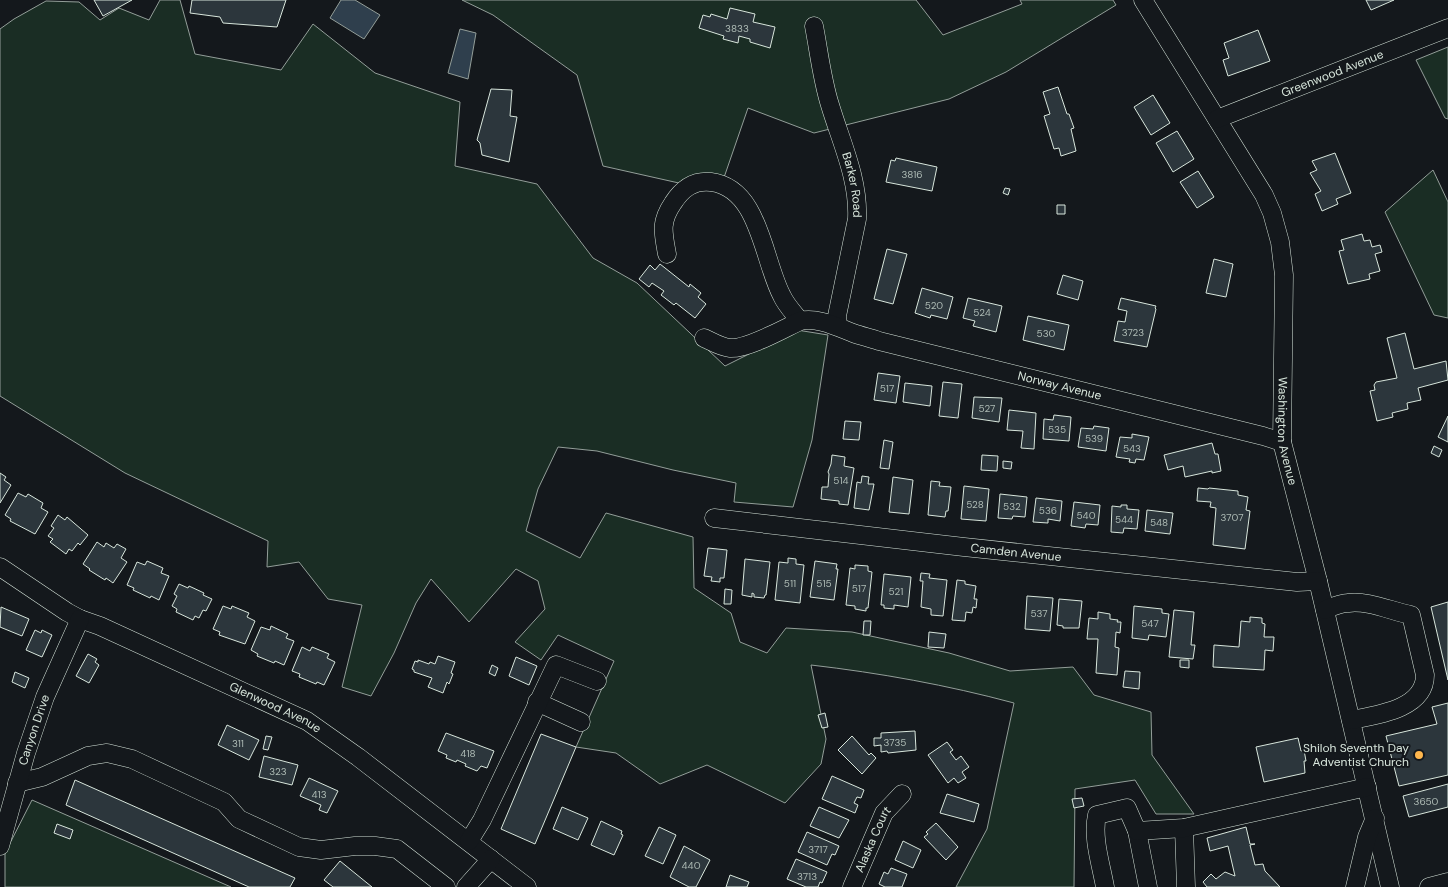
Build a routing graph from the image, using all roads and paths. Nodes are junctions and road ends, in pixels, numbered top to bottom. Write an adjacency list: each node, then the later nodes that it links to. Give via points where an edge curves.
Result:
1 (1142, 0): 4 (street, Washington Avenue)
2 (814, 26): 7 (street, Barker Road, via 829,104 840,132 858,203 837,316)
3 (1448, 28): 4 (street, Greenwood Avenue)
4 (1217, 119): 9 (street, Washington Avenue, via 1264,195 1280,242 1284,275)
5 (667, 254): 6 (street, via 662,228 668,210 679,194 692,184 722,184 748,206 782,297)
6 (800, 321): 7 (street, Norway Avenue, via 814,320); 8 (street, via 738,348 719,346)
7 (838, 326): 9 (street, Norway Avenue, via 880,341)
8 (704, 338)
9 (1282, 442): 12 (street, Washington Avenue)
10 (714, 518): 12 (street, Camden Avenue, via 1297,582)
11 (0, 567): 14 (street, Glenwood Avenue)
12 (1318, 581): 13 (street, Washington Avenue)
13 (1325, 610): 17 (street, Washington Avenue); 17 (street, via 1347,602 1364,602 1411,615 1425,675 1420,695 1381,714)
14 (80, 619): 19 (street, Canyon Drive, via 45,697); 25 (street, Glenwood Avenue, via 307,721)
15 (597, 681): 16 (street, via 556,665)
16 (538, 702): 18 (street); 25 (street)
17 (1351, 720): 20 (street, Washington Avenue)
18 (581, 722)
19 (17, 783): 26 (street, Canyon Drive); 29 (street, via 42,777 88,756 107,753 132,760 224,802 239,819 299,847 321,850 355,846 397,848)
20 (1367, 787): 22 (street, Washington Avenue); 23 (street)
21 (902, 794): 32 (street, Alaska Court, via 884,813)
22 (1374, 818): 36 (street); 37 (street, Washington Avenue)
23 (1184, 828): 24 (street); 35 (street)
24 (1137, 831): 33 (street, via 1128,808 1097,815 1097,844); 34 (street)
25 (469, 841): 27 (street, Glenwood Avenue)
26 (0, 846)
27 (492, 859): 30 (street); 31 (street, Glenwood Avenue)
28 (1448, 882): 38 (street)
29 (446, 887)
30 (466, 887)
31 (527, 887)
32 (852, 887)
33 (1105, 887)
34 (1148, 887)
35 (1186, 887)
36 (1355, 887)
37 (1390, 887)
38 (1429, 887)

